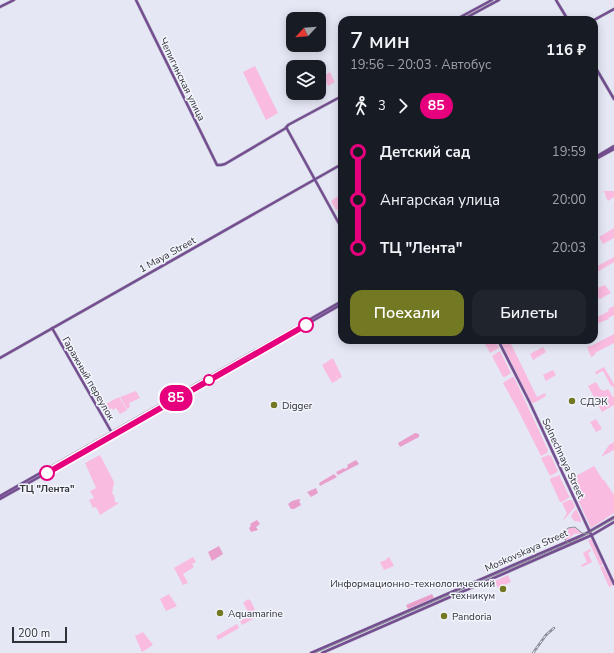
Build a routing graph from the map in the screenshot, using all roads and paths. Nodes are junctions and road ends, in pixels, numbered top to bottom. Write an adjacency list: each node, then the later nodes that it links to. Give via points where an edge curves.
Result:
1 (14, 0): 6 (street)
2 (136, 0): 15 (street, Чепигинская улица, via 217,165 225,164)
3 (492, 0): 8 (street)
4 (499, 0): 9 (street)
5 (556, 0): 10 (street)
6 (0, 7)
7 (614, 9): 11 (street)
8 (462, 16)
9 (469, 16)
10 (566, 16)
11 (598, 18)
12 (598, 72): 14 (street)
13 (338, 98): 15 (street)
14 (614, 100)
15 (286, 127): 19 (street)
16 (614, 148): 17 (street)
17 (598, 157)
18 (338, 166): 19 (street, 1 Maya Street)
19 (314, 180): 20 (street); 22 (street, 1 Maya Street)
20 (338, 222)
21 (338, 305): 25 (street)
22 (52, 329): 24 (street, 1 Maya Street); 25 (street, Гаражный переулок)
23 (500, 344): 30 (street, Solnechnaya Street)
24 (0, 358)
25 (112, 434): 26 (street); 27 (street)
26 (0, 496)
27 (0, 499)
28 (614, 517): 30 (street, Moskovskaya Street)
29 (614, 522): 31 (street, Moskovskaya Street)
30 (590, 531): 31 (street, Solnechnaya Street); 32 (street, Moskovskaya Street)
31 (592, 535): 34 (street, Moskovskaya Street); 36 (street, Solnechnaya Street)
32 (527, 559): 33 (street, Moskovskaya Street); 34 (street, via 526,562)
33 (522, 561): 35 (street); 37 (street, Moskovskaya Street)
34 (529, 563): 35 (street, Moskovskaya Street)
35 (523, 565): 38 (street, Moskovskaya Street)
36 (614, 584)
37 (450, 593): 38 (street); 39 (street, Moskovskaya Street)
38 (452, 596): 41 (street, Moskovskaya Street)
39 (390, 619): 40 (street, Moskovskaya Street); 41 (street)
40 (381, 622): 42 (street); 43 (street, Moskovskaya Street)
41 (392, 623): 42 (street, Moskovskaya Street)
42 (383, 627): 44 (street, Moskovskaya Street)
43 (311, 653)
44 (322, 653)

